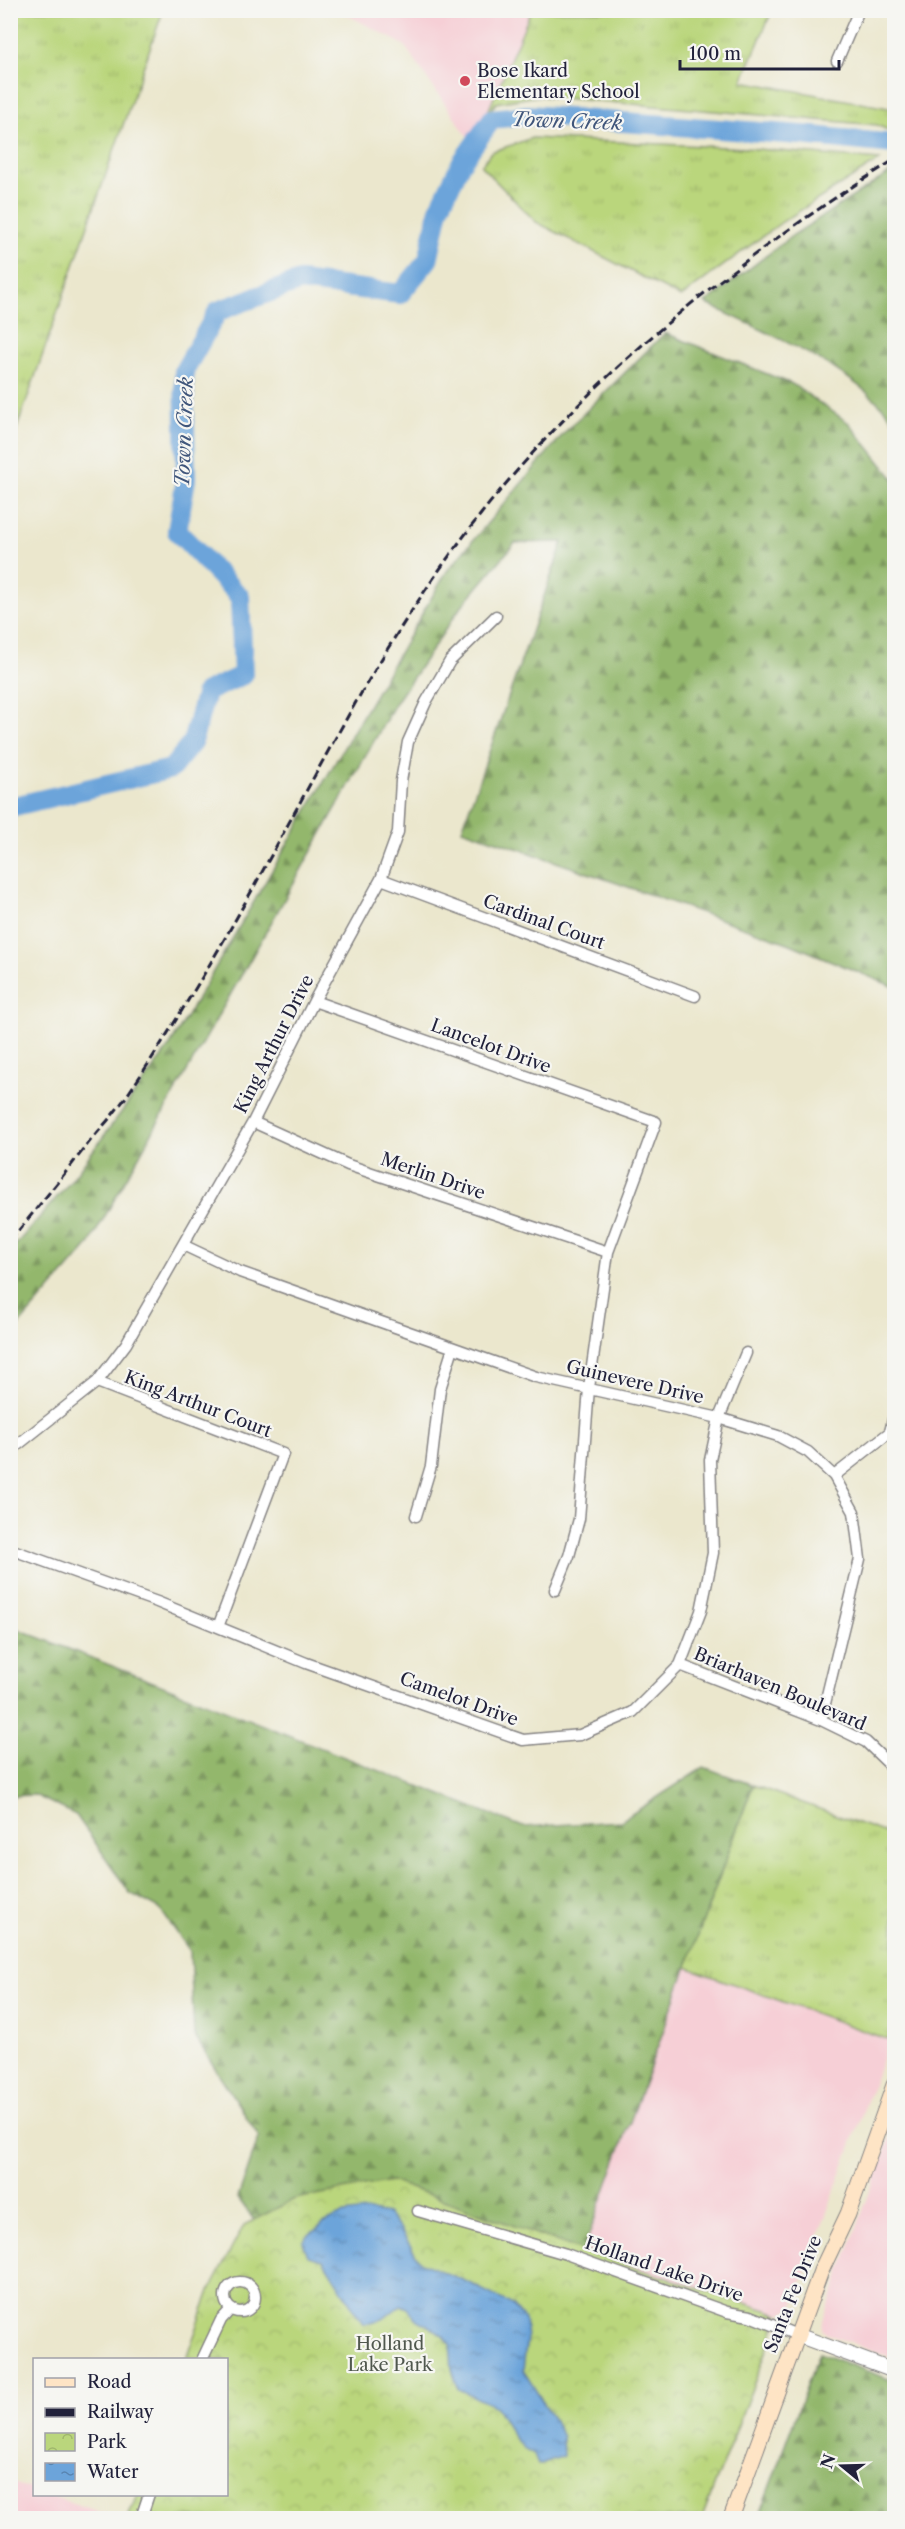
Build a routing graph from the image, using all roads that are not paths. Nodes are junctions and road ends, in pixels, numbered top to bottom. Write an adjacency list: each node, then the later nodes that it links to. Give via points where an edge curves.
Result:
1 (859, 10): 2 (street)
2 (837, 61)
3 (496, 615): 4 (street, King Arthur Drive, via 450,661 408,742 398,832)
4 (381, 879): 5 (street, Cardinal Court); 6 (street, King Arthur Drive)
5 (695, 996)
6 (314, 1001): 7 (street, King Arthur Drive); 9 (street, Lancelot Drive, via 656,1122)
7 (253, 1122): 8 (street, King Arthur Drive); 9 (street, Merlin Drive, via 348,1165)
8 (183, 1245): 10 (street, Guinevere Drive, via 240,1272); 12 (street, King Arthur Drive, via 126,1344)
9 (608, 1252): 13 (street)
10 (453, 1348): 13 (street, Guinevere Drive, via 536,1377); 18 (street, via 440,1389 431,1466)
11 (746, 1353): 15 (street, Camelot Drive)
12 (97, 1382): 16 (street, King Arthur Drive); 21 (street, King Arthur Court, via 283,1454)
13 (589, 1388): 15 (street, Guinevere Drive); 20 (street, via 579,1519)
14 (894, 1415): 17 (street, via 890,1432)
15 (719, 1418): 17 (street, Guinevere Drive, via 778,1436 808,1452); 22 (street, Camelot Drive, via 710,1460 713,1553 701,1611)
16 (10, 1451)
17 (834, 1476): 23 (street, Guinevere Drive, via 854,1512 860,1559)
18 (416, 1515)
19 (10, 1550): 21 (street, Camelot Drive)
20 (555, 1590)
21 (218, 1627): 22 (street, Camelot Drive, via 306,1663 523,1740 580,1735 633,1712)
22 (680, 1665): 23 (street, Briarhaven Boulevard)
23 (821, 1720): 24 (street, Briarhaven Boulevard, via 866,1742)
24 (894, 1769)
25 (894, 2085): 28 (main road, Santa Fe Drive, via 848,2214)
26 (418, 2211): 28 (street, Holland Lake Drive, via 566,2254)
27 (231, 2309): 29 (street, via 221,2320)
28 (797, 2335): 30 (street, Holland Lake Drive); 33 (main road, Santa Fe Drive)
29 (203, 2358)
30 (894, 2371)
31 (148, 2496): 32 (street)
32 (141, 2518)
33 (731, 2518)

